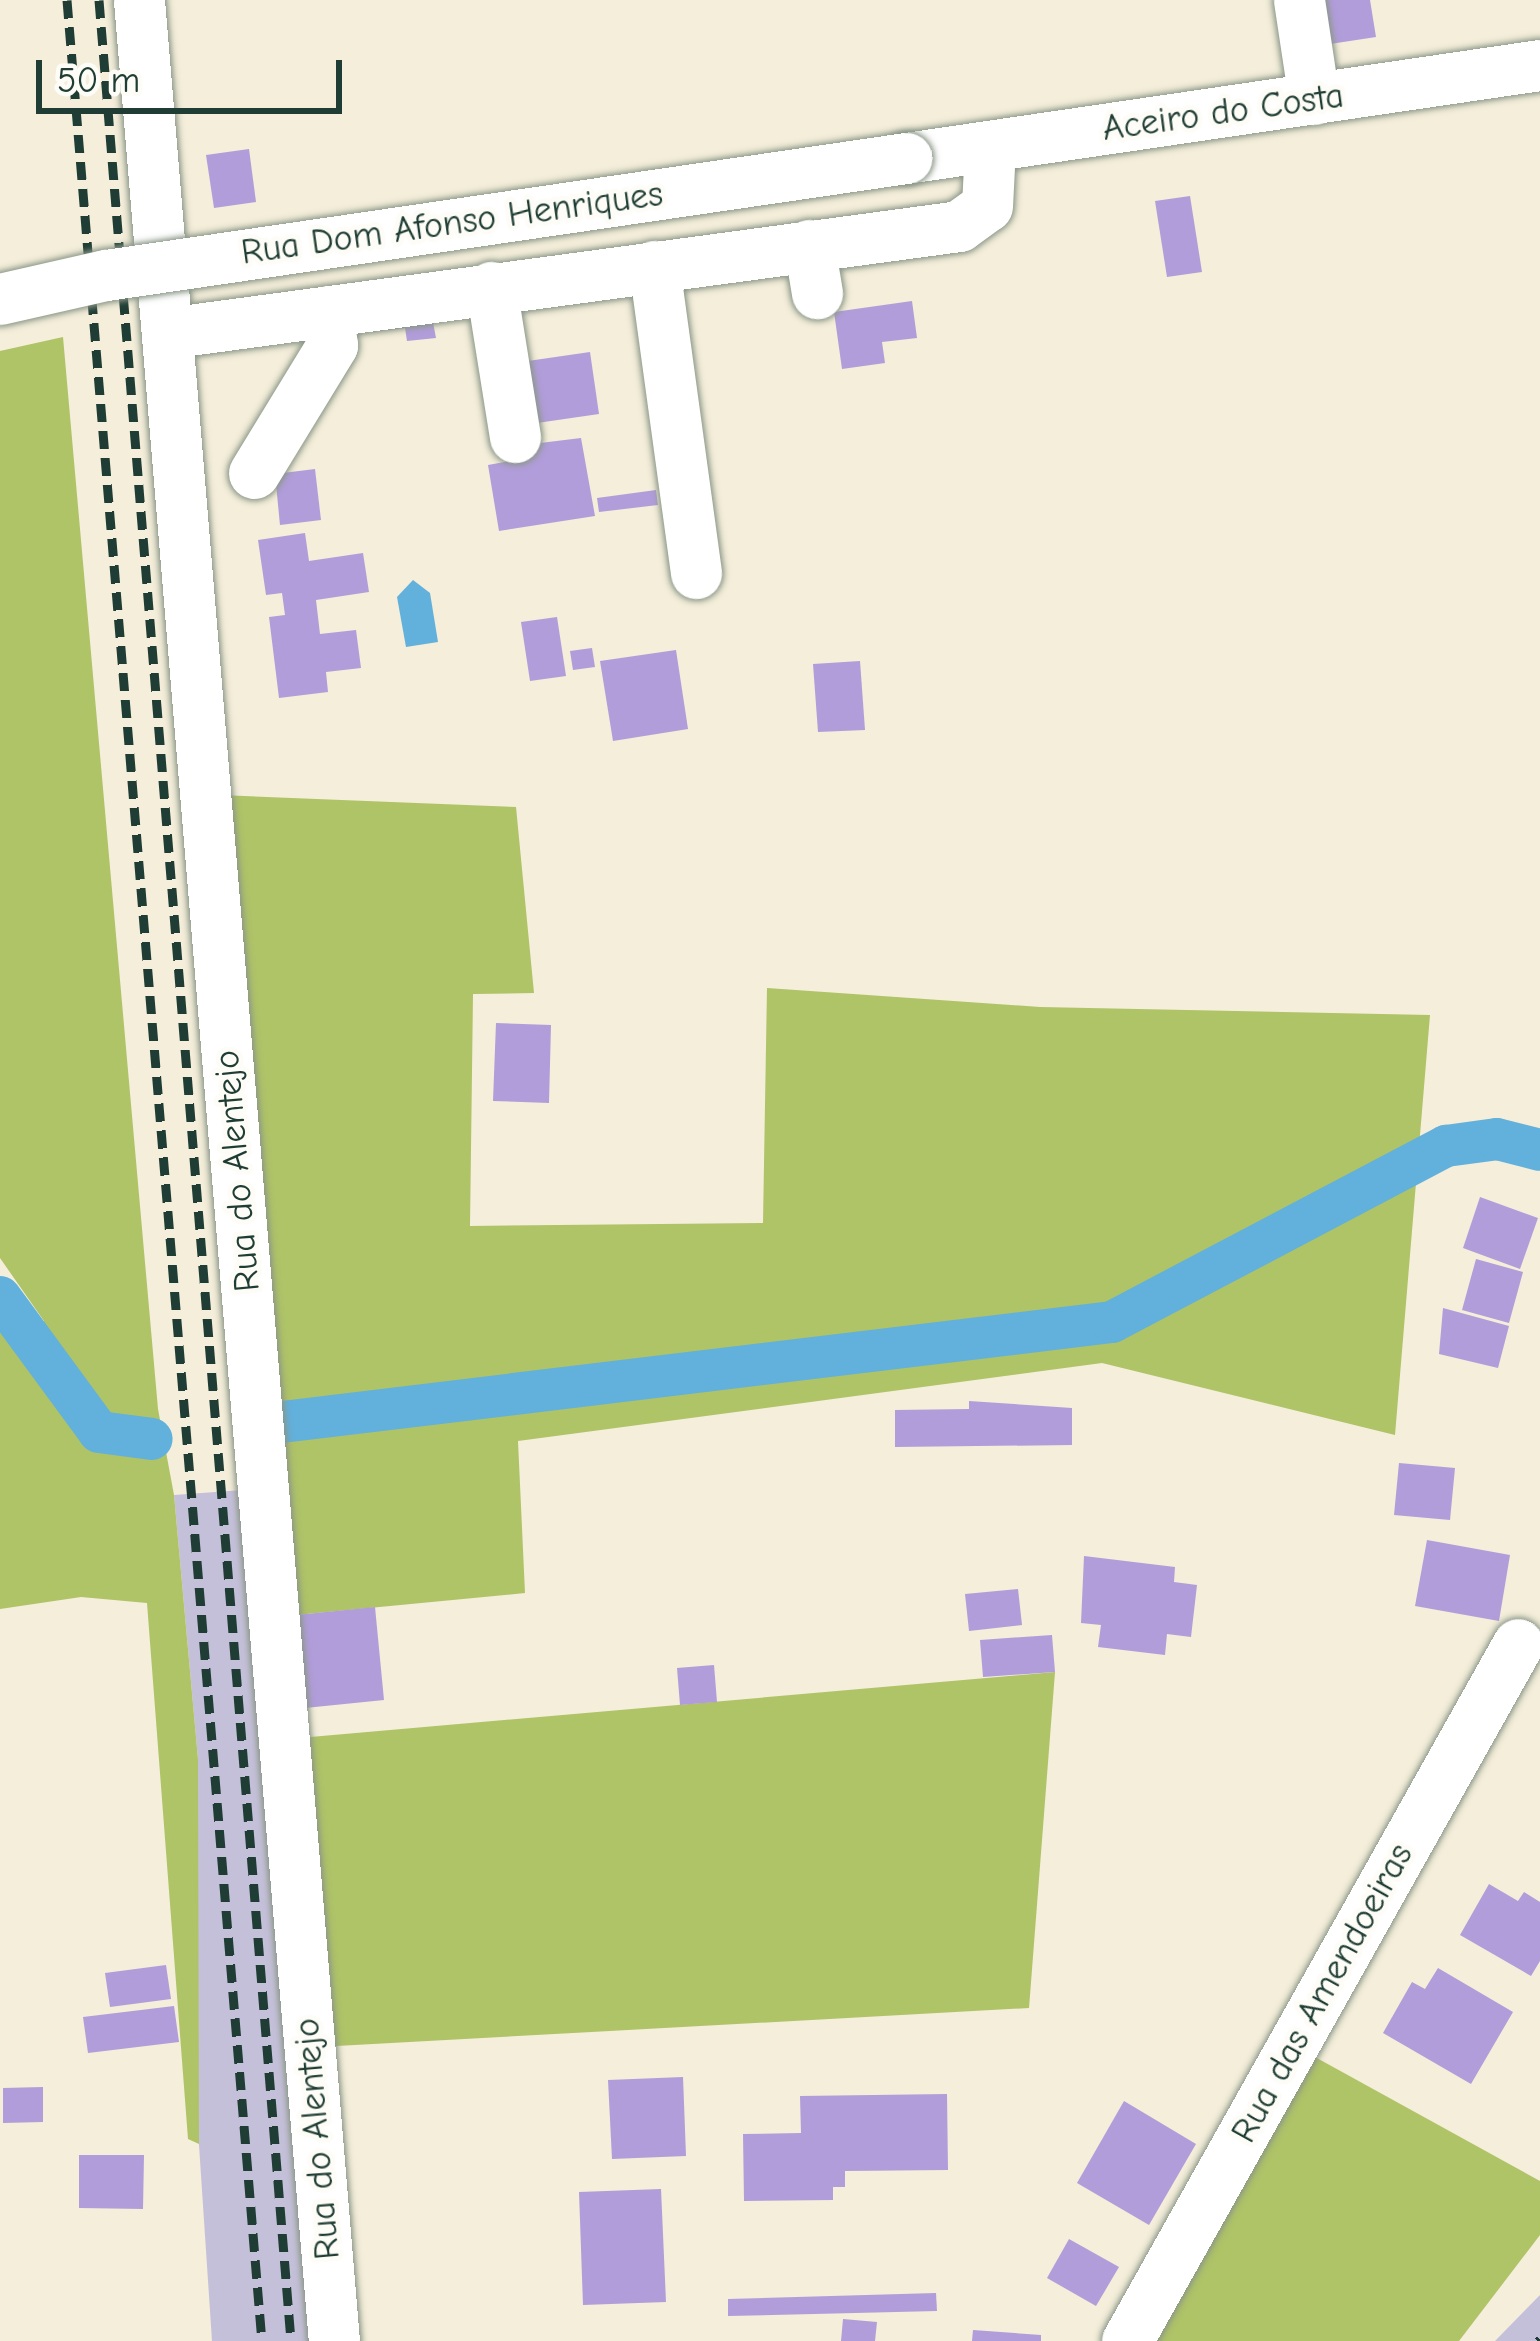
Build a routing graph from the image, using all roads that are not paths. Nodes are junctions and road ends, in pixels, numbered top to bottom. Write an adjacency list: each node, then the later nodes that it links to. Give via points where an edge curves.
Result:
1 (139, 0): 11 (street, Rua do Alentejo)
2 (1299, 0): 4 (street)
3 (1540, 65): 4 (street, Aceiro do Costa)
4 (1314, 99): 5 (street, Aceiro do Costa)
5 (990, 147): 6 (street, Aceiro do Costa); 7 (street, via 987,206 959,226 813,269)
6 (906, 158): 9 (street, Rua Dom Afonso Henriques, bridge, via 106,274)
7 (654, 266): 8 (street); 14 (street)
8 (491, 287): 10 (street); 12 (street)
9 (0, 299)
10 (327, 311): 11 (street); 13 (street, via 332,345)
11 (167, 333): 16 (street, Rua do Alentejo)
12 (515, 437)
13 (254, 473)
14 (696, 573)
15 (1518, 1645): 17 (street, Rua das Amendoeiras)
16 (334, 2341)
17 (1127, 2341)

